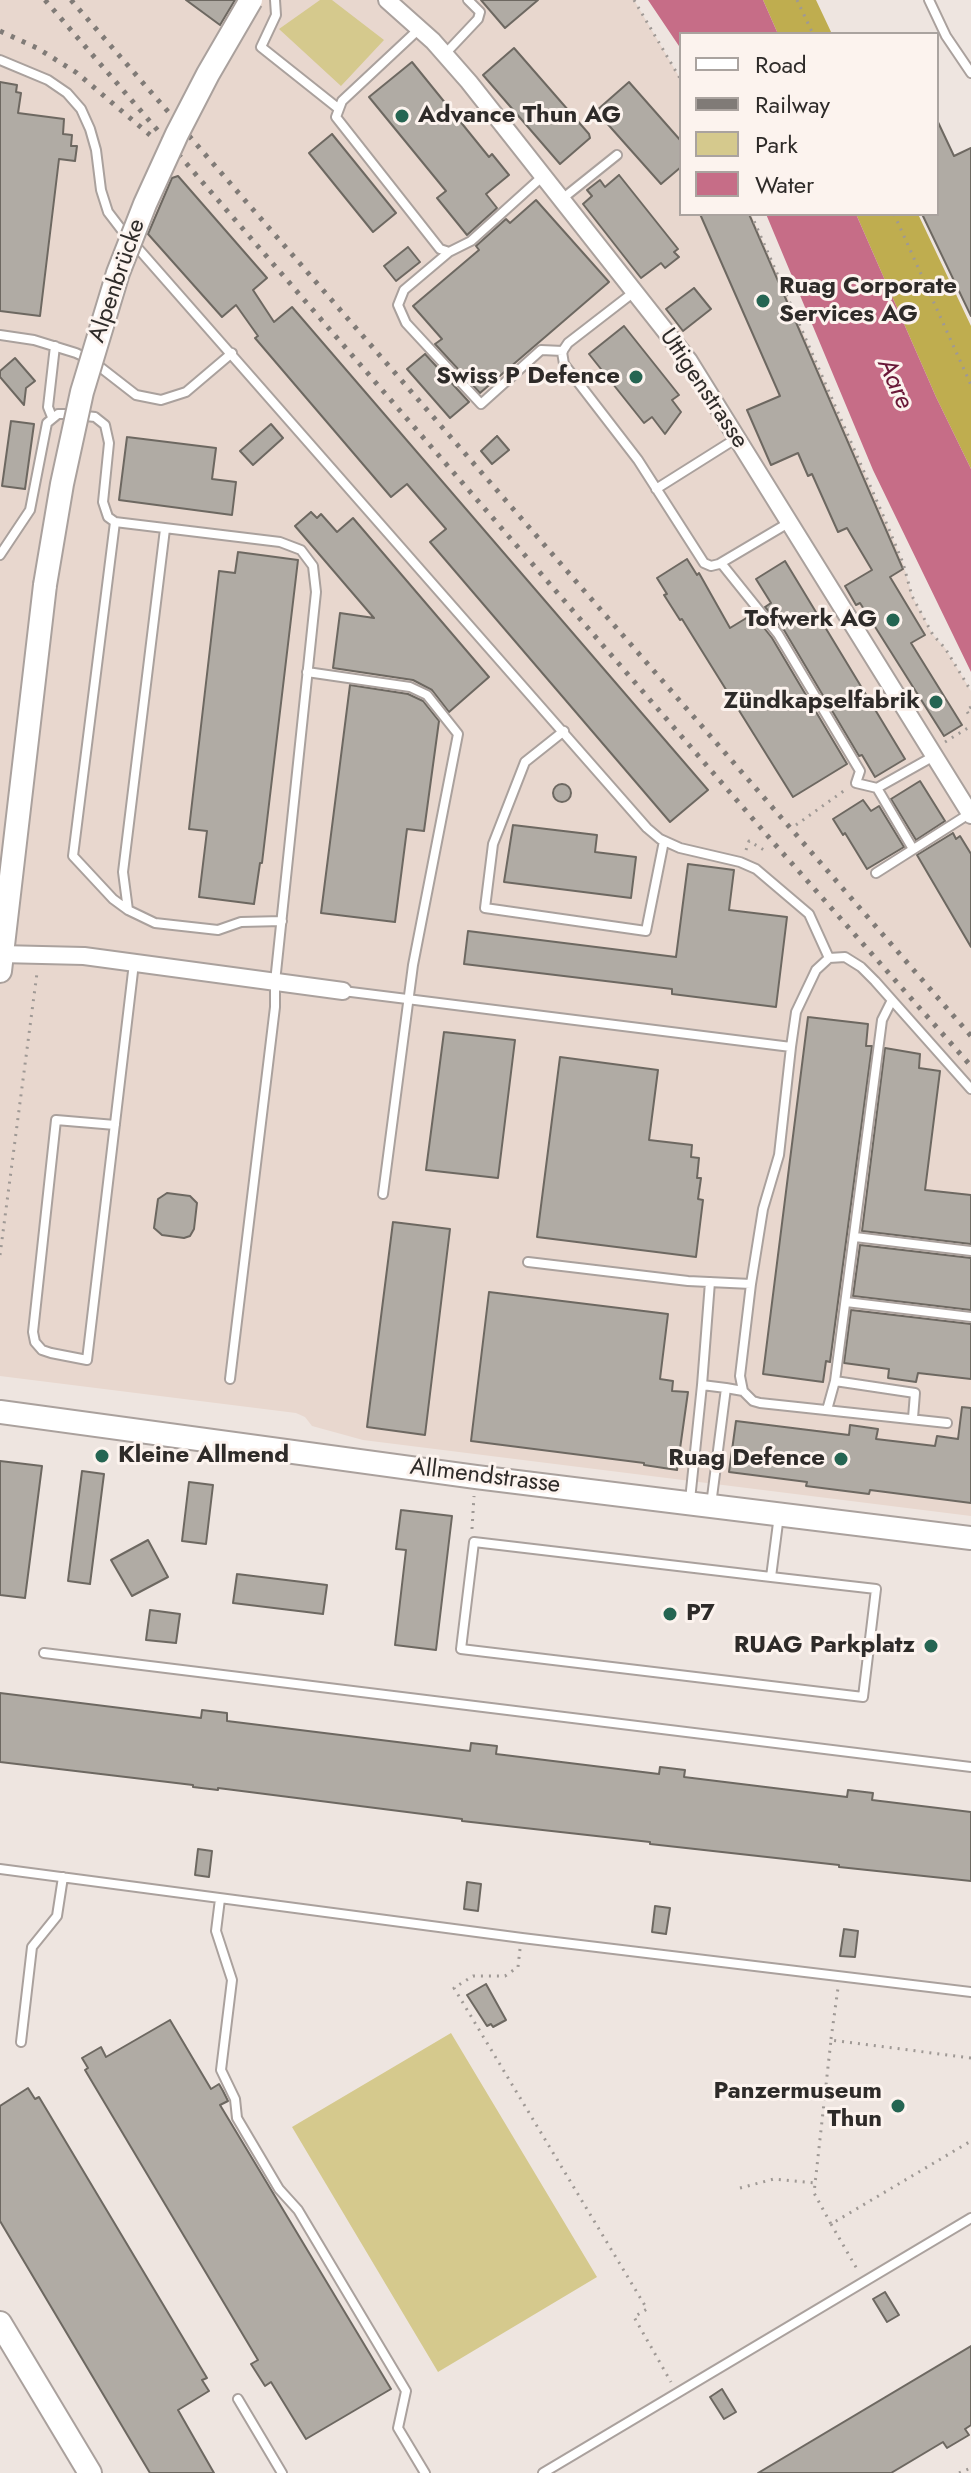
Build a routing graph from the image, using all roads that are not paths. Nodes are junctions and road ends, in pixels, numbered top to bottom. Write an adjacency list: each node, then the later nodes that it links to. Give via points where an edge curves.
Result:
1 (251, 0): 39 (main road, Alpenbrücke, bridge, via 171,146 118,273 82,392 45,585)
2 (275, 0): 10 (lane, via 276,15 261,47)
3 (387, 0): 6 (street, Uttigenstrasse)
4 (468, 0): 7 (lane, via 480,12 478,19)
5 (929, 0): 9 (lane)
6 (420, 28): 7 (street, Uttigenstrasse); 10 (lane)
7 (445, 54): 12 (street, Uttigenstrasse)
8 (0, 60): 19 (lane, via 48,80 81,109 96,150 108,212)
9 (971, 73)
10 (339, 109): 14 (lane, via 336,117 440,249)
11 (617, 155): 13 (lane)
12 (543, 176): 13 (street, Uttigenstrasse); 14 (lane, via 471,241)
13 (562, 200): 15 (street, Uttigenstrasse)
14 (449, 252): 18 (lane, via 404,290 398,305 406,323 481,404 541,350)
15 (634, 291): 18 (lane); 21 (street, Uttigenstrasse, via 689,361)
16 (0, 335): 17 (lane)
17 (55, 346): 19 (lane, via 91,360 136,395 161,400 186,392); 20 (lane, via 48,407)
18 (563, 351): 22 (lane, via 564,364)
19 (232, 353): 29 (lane)
20 (52, 417): 23 (lane, via 95,417 105,425 109,443 103,502); 26 (lane, via 30,510)
21 (737, 438): 22 (lane); 24 (street, Uttigenstrasse)
22 (656, 489): 27 (lane, via 704,563)
23 (115, 522): 25 (lane); 36 (lane, via 73,856)
24 (790, 522): 27 (lane); 30 (street, Uttigenstrasse)
25 (165, 529): 28 (lane, via 280,542 308,557 316,592); 36 (lane, via 123,872)
26 (0, 555)
27 (721, 563): 31 (lane, via 778,634 860,771 856,783)
28 (307, 672): 37 (lane); 43 (lane, via 410,687 427,695 458,734)
29 (564, 731): 33 (lane); 33 (lane, via 525,762 493,844 485,908 646,931)
30 (935, 756): 31 (lane); 32 (street, Uttigenstrasse)
31 (877, 788): 34 (lane)
32 (971, 814): 34 (lane)
33 (664, 841): 38 (lane, via 740,862 769,879 809,914)
34 (913, 849): 35 (lane)
35 (876, 873)
36 (128, 910): 37 (lane, via 155,923 218,930 241,922)
37 (282, 921): 41 (lane)
38 (829, 958): 44 (lane, via 852,961); 45 (lane, via 799,1002)
39 (1, 960): 40 (street, via 40,953)
40 (134, 961): 41 (street); 47 (lane)
41 (275, 982): 42 (street); 56 (lane)
42 (343, 991): 43 (lane)
43 (408, 999): 45 (lane); 48 (lane)
44 (892, 1000): 46 (lane); 49 (lane, via 882,1020)
45 (791, 1047): 53 (lane, via 779,1155 763,1209)
46 (971, 1089)
47 (115, 1125): 47 (lane, via 56,1120 33,1332 35,1342 51,1353 87,1360)
48 (383, 1194)
49 (855, 1237): 50 (lane); 54 (lane)
50 (971, 1251)
51 (528, 1262): 52 (lane)
52 (710, 1282): 53 (lane); 58 (lane)
53 (751, 1284): 60 (lane, via 740,1376)
54 (846, 1302): 55 (lane); 57 (lane)
55 (971, 1317)
56 (230, 1379)
57 (835, 1381): 61 (lane); 63 (lane, via 915,1393)
58 (702, 1385): 59 (lane); 65 (lane)
59 (726, 1388): 60 (lane); 65 (lane)
60 (743, 1391): 61 (lane, via 760,1403)
61 (827, 1410): 63 (lane)
62 (0, 1412): 65 (main road, Allmendstrasse)
63 (913, 1418): 64 (lane)
64 (947, 1423)
65 (700, 1505): 66 (main road, Allmendstrasse)
66 (779, 1514): 67 (main road, Allmendstrasse); 68 (lane)
67 (971, 1538)
68 (771, 1577): 68 (lane, via 876,1589 863,1697 461,1649 474,1542)
69 (44, 1653): 70 (lane)
70 (971, 1767)
71 (0, 1869): 72 (lane)
72 (63, 1877): 73 (lane); 75 (lane, via 57,1916 32,1947)
73 (220, 1899): 74 (lane); 81 (lane, via 216,1931 232,1980 221,2070 235,2099 237,2118 406,2391 398,2428)
74 (971, 1992)
75 (21, 2042)
76 (971, 2218): 82 (lane)
77 (0, 2323): 79 (main road)
78 (238, 2399): 80 (lane)
79 (90, 2473)
80 (282, 2473)
81 (425, 2473)
82 (543, 2473)

